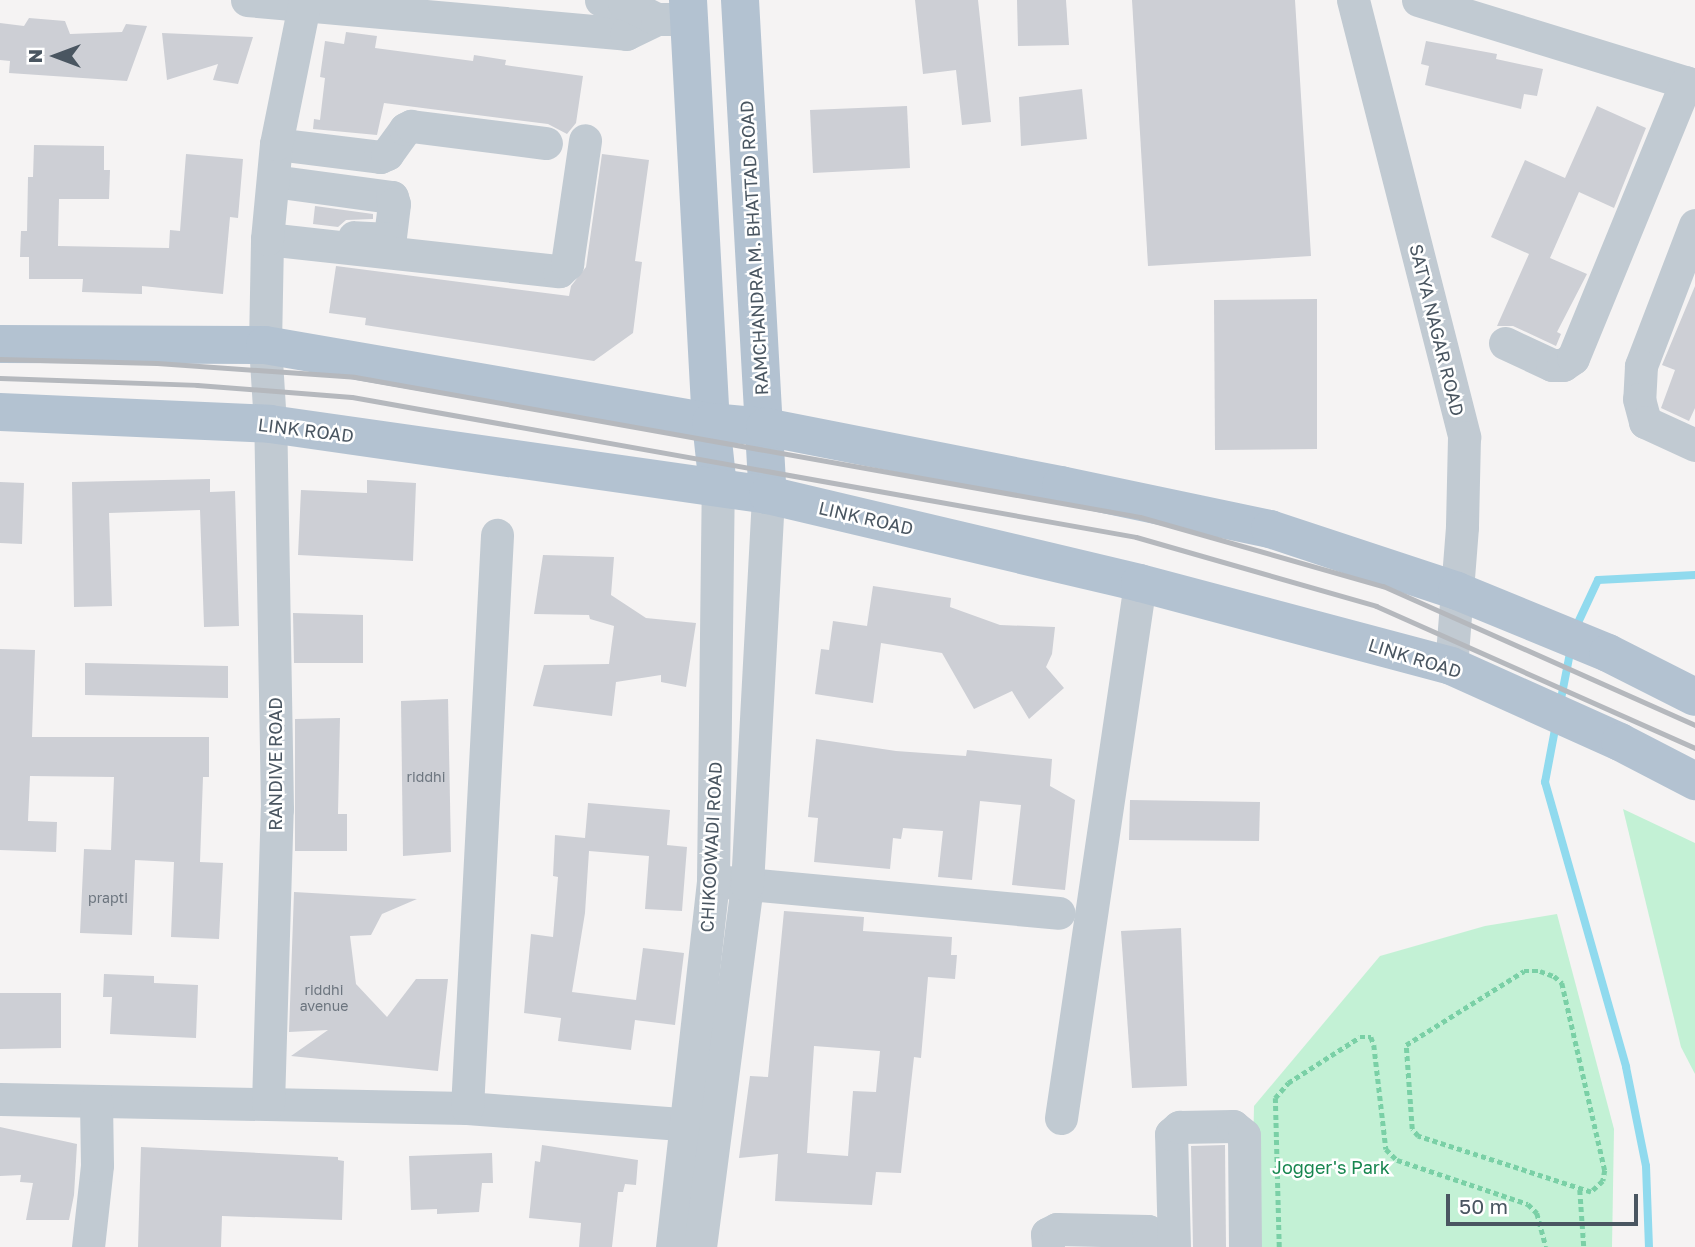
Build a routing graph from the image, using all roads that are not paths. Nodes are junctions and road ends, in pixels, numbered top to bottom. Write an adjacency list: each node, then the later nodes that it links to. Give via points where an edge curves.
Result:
1 (247, 0): 6 (street)
2 (601, 0): 7 (street)
3 (740, 0): 20 (main road, RAMCHANDRA M. BHATTAD ROAD)
4 (1353, 0): 30 (street, SATYA NAGAR ROAD, via 1464,437)
5 (1418, 0): 8 (street)
6 (304, 1): 7 (street, via 626,34); 11 (street, RANDIVE ROAD)
7 (678, 13): 19 (main road)
8 (1690, 83): 16 (street, via 1573,358 1552,365)
9 (584, 139): 14 (street, via 567,264 559,271)
10 (546, 143): 11 (street, via 411,126 387,155 380,157)
11 (276, 144): 12 (street, RANDIVE ROAD)
12 (273, 181): 14 (street, RANDIVE ROAD); 14 (street, via 392,197 394,204 390,239 383,241)
13 (1695, 225): 15 (street)
14 (268, 232): 18 (street, RANDIVE ROAD)
15 (1686, 273): 25 (street, via 1641,366 1639,399 1645,422)
16 (1505, 343)
17 (0, 344): 18 (main road)
18 (265, 345): 22 (main road); 23 (street, RANDIVE ROAD)
19 (708, 365): 20 (main road); 22 (main road)
20 (761, 368): 24 (main road, RAMCHANDRA M. BHATTAD ROAD)
21 (0, 412): 23 (main road, LINK ROAD)
22 (711, 422): 24 (main road); 26 (main road)
23 (270, 424): 26 (main road, LINK ROAD); 39 (street, RANDIVE ROAD, via 276,809)
24 (765, 427): 27 (main road, RAMCHANDRA M. BHATTAD ROAD); 30 (main road, via 1270,530)
25 (1695, 445)
26 (718, 488): 27 (main road, LINK ROAD); 34 (street, CHIKOOWADI ROAD)
27 (768, 495): 29 (main road, LINK ROAD); 35 (street, CHIKOOWADI ROAD)
28 (497, 535): 40 (street)
29 (1140, 583): 31 (main road, LINK ROAD); 41 (street)
30 (1457, 590): 31 (street, SATYA NAGAR ROAD); 32 (main road)
31 (1451, 666): 33 (main road, LINK ROAD)
32 (1695, 697)
33 (1695, 781)
34 (713, 880): 35 (street); 42 (street, CHIKOOWADI ROAD)
35 (747, 885): 36 (street); 42 (street, CHIKOOWADI ROAD)
36 (1059, 913)
37 (0, 1099): 38 (street)
38 (96, 1101): 39 (street); 43 (street, via 97,1165)
39 (268, 1104): 40 (street)
40 (467, 1108): 42 (street)
41 (1061, 1118)
42 (700, 1125): 44 (street, CHIKOOWADI ROAD); 45 (street, CHIKOOWADI ROAD)
43 (88, 1247)
44 (672, 1247)
45 (699, 1247)
46 (1048, 1247): 47 (street, via 1047,1234 1057,1228 1148,1231)
47 (1153, 1247)
48 (1174, 1247): 49 (street, via 1171,1134 1179,1127 1233,1126 1244,1135)
49 (1245, 1247)

